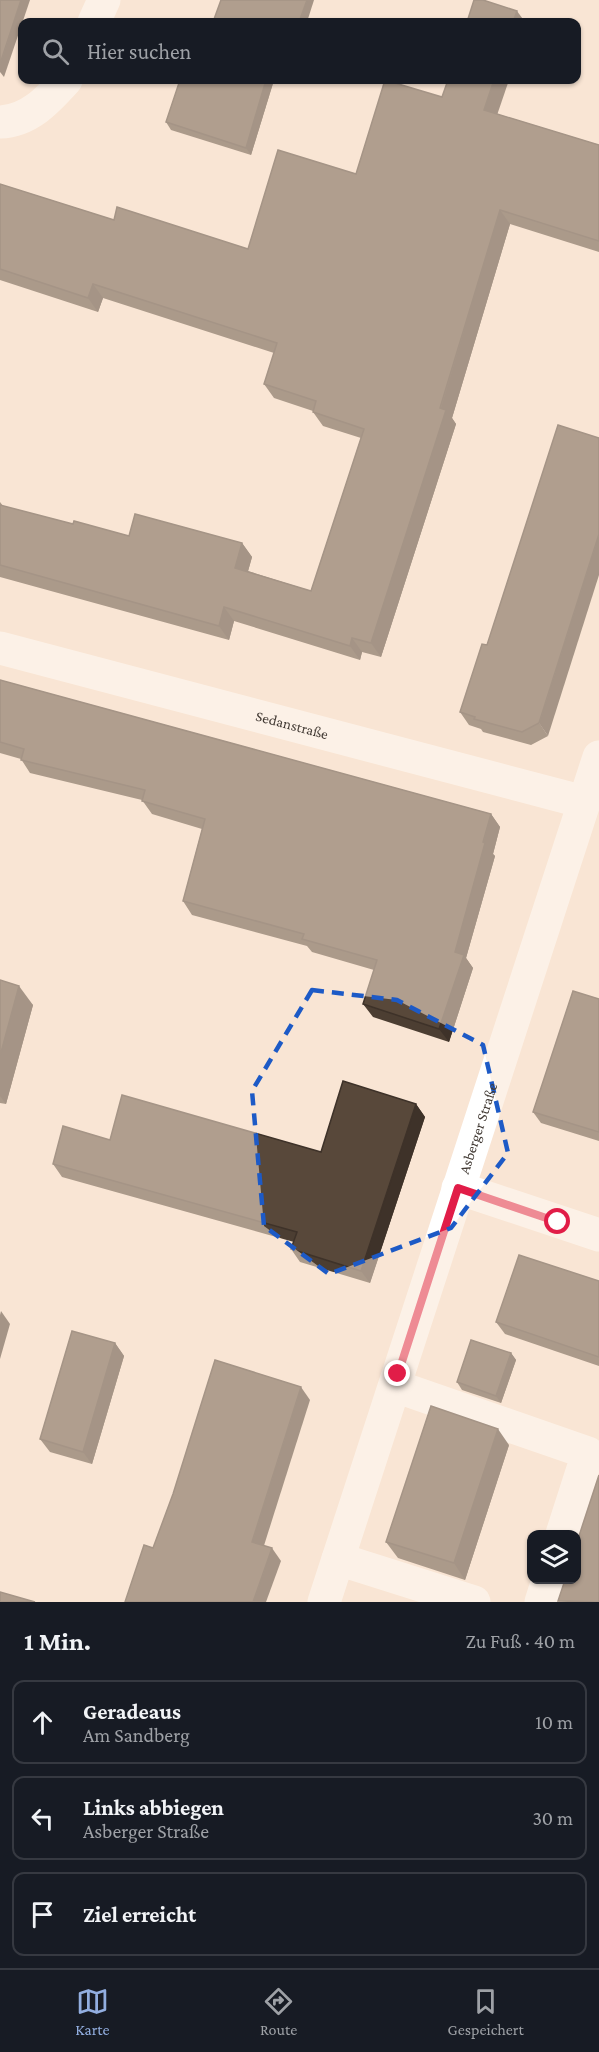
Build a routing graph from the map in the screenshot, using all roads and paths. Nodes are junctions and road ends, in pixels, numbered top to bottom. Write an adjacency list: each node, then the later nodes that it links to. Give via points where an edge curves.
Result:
1 (104, 0): 2 (street)
2 (96, 18)
3 (62, 84): 4 (street, via 45,104 13,122)
4 (0, 122)
5 (0, 648): 7 (street, Sedanstraße)
6 (599, 757): 7 (street, Asberger Straße)
7 (584, 802): 8 (street, Asberger Straße)
8 (458, 1188): 9 (street); 10 (street, Asberger Straße)
9 (599, 1235)
10 (395, 1386): 11 (street, via 588,1453); 12 (street, Asberger Straße)
11 (563, 1530)
12 (338, 1559): 14 (street, Asberger Straße); 15 (street)
13 (547, 1584): 16 (street)
14 (324, 1602)
15 (474, 1602)
16 (541, 1602)

